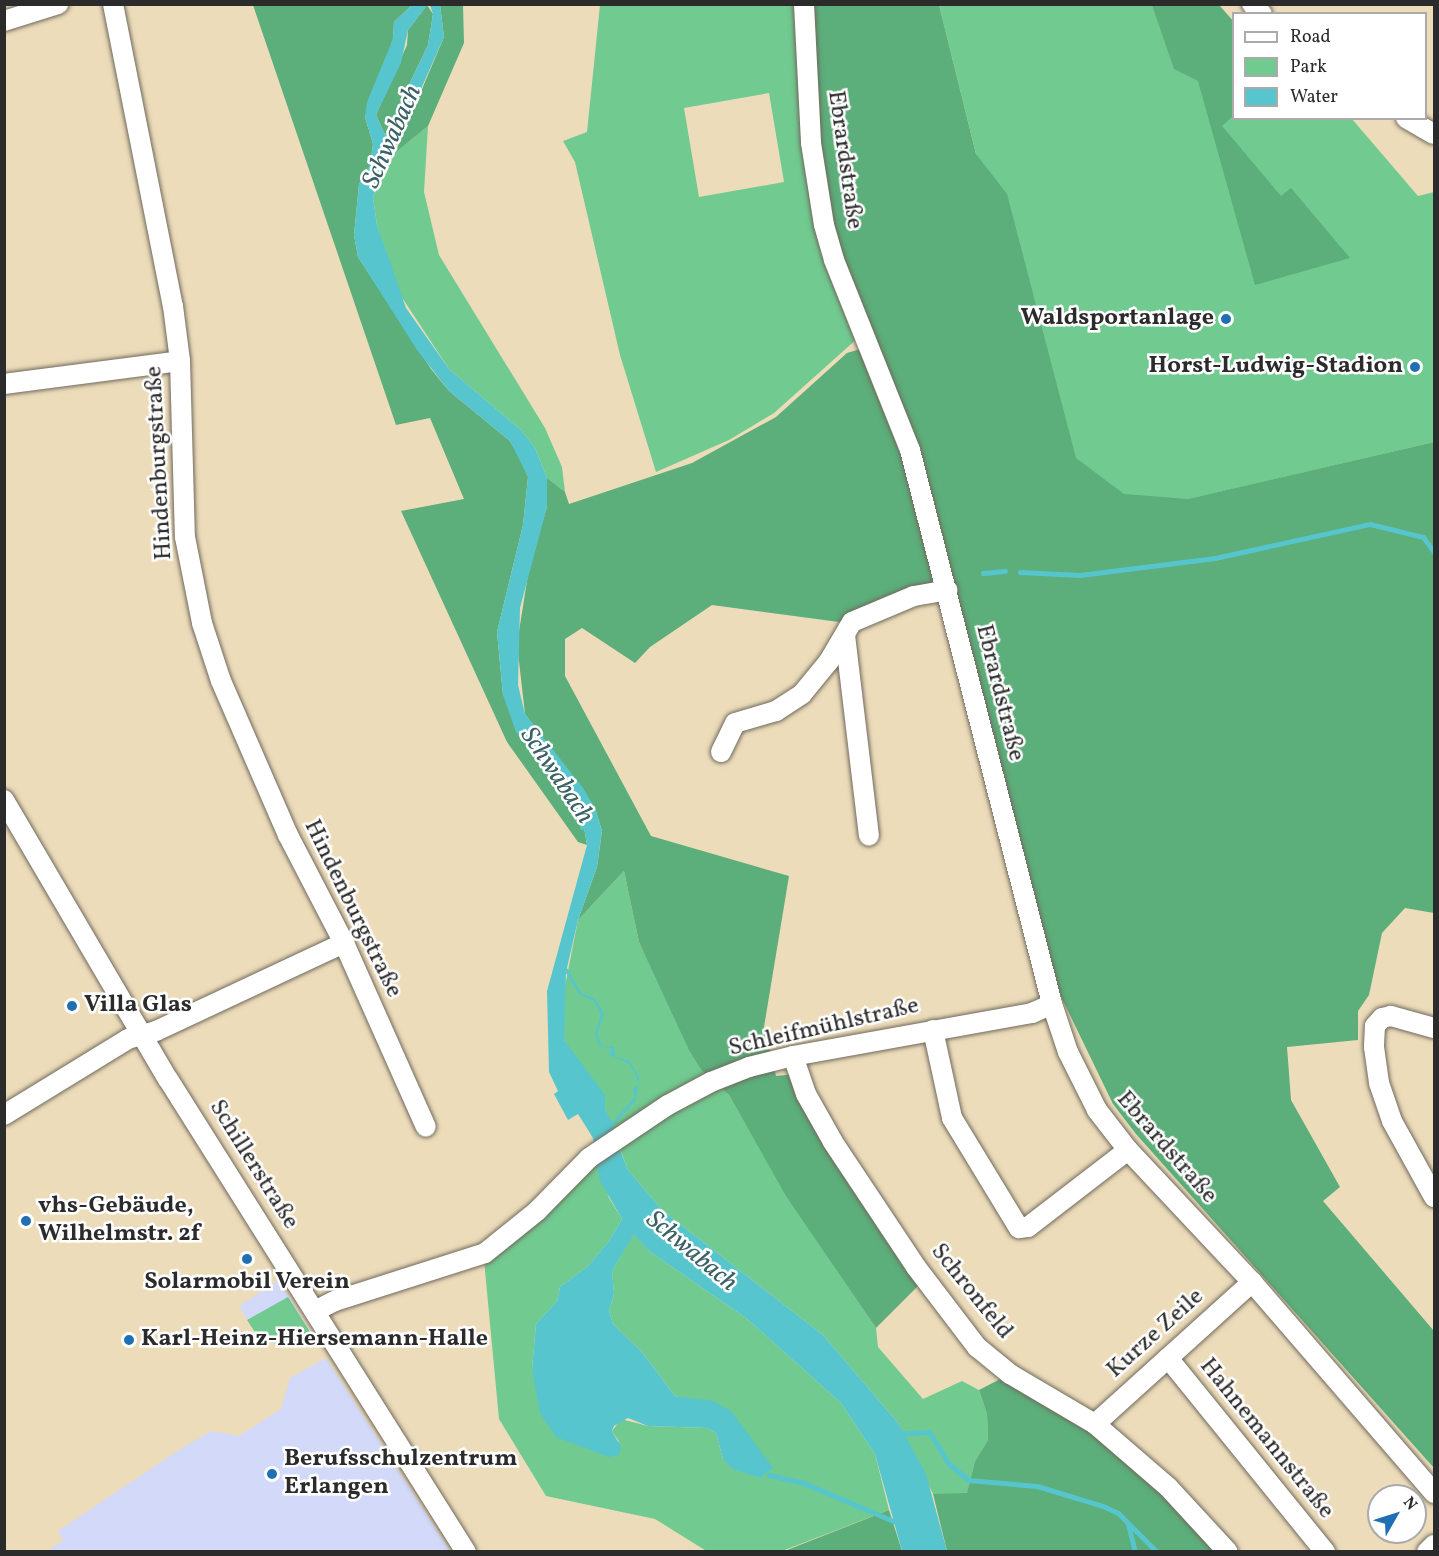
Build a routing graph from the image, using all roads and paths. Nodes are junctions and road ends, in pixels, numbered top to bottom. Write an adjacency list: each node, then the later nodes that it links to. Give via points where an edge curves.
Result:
1 (58, 4): 4 (street)
2 (113, 4): 7 (street, Hindenburgstraße, via 173,306)
3 (804, 4): 9 (street, Ebrardstraße, via 811,143 824,225 834,260 910,450)
4 (4, 21)
5 (1410, 120): 6 (street)
6 (1434, 134)
7 (180, 360): 8 (street); 14 (street, Hindenburgstraße, via 185,537 202,623 222,681 288,835)
8 (4, 384)
9 (947, 590): 10 (street, via 914,596 852,622); 15 (street, Ebrardstraße)
10 (845, 635): 11 (street, via 802,694 776,711 735,723); 13 (street)
11 (721, 752)
12 (4, 800): 18 (street, Schillerstraße)
13 (869, 837)
14 (344, 943): 18 (street); 21 (street, Hindenburgstraße)
15 (1052, 1004): 17 (street, Schleifmühlstraße, via 1032,1013); 22 (street, Ebrardstraße, via 1068,1052 1097,1110)
16 (1434, 1028): 23 (street, via 1391,1016 1382,1018 1375,1026 1374,1037 1378,1083 1392,1121)
17 (933, 1030): 19 (street, Schleifmühlstraße); 22 (street, via 952,1118 1019,1228 1028,1227)
18 (143, 1035): 20 (street, via 128,1039); 25 (street, Schillerstraße)
19 (793, 1056): 25 (street, Schleifmühlstraße, via 711,1082 621,1135 589,1158 537,1211 485,1253 334,1301); 27 (street, Schronfeld, via 806,1094 833,1142 916,1267 977,1347 1010,1374)
20 (4, 1115)
21 (426, 1127)
22 (1128, 1150): 24 (street, Ebrardstraße)
23 (1434, 1197)
24 (1252, 1282): 26 (street, Kurze Zeile); 28 (street, Ebrardstraße)
25 (315, 1311): 30 (street, Schillerstraße)
26 (1168, 1358): 27 (street, Kurze Zeile); 32 (street, Hahnemannstraße)
27 (1095, 1424): 31 (street, Schronfeld, via 1168,1487)
28 (1434, 1493)
29 (1434, 1545): 33 (street)
30 (466, 1551)
31 (1228, 1551)
32 (1325, 1551)
33 (1427, 1551)

